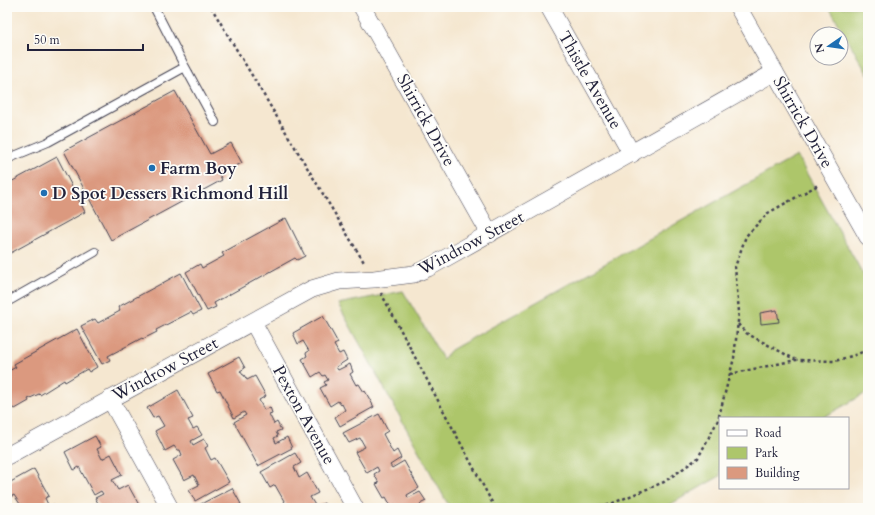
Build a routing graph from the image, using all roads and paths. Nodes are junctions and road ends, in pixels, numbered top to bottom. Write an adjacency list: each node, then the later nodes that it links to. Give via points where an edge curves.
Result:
1 (154, 7): 6 (lane)
2 (211, 7): 15 (path)
3 (362, 7): 12 (street, Shirrick Drive)
4 (549, 7): 9 (street, Thistle Avenue)
5 (738, 7): 7 (street, Shirrick Drive)
6 (185, 67): 8 (lane); 10 (lane, via 48,142)
7 (775, 72): 9 (street, Windrow Street); 13 (street, Shirrick Drive)
8 (215, 122)
9 (632, 154): 12 (street, Windrow Street)
10 (7, 159)
11 (818, 185): 18 (path, via 768,213 746,236 735,267 739,312)
12 (490, 234): 15 (street, Windrow Street, via 443,261 414,274)
13 (868, 237)
14 (95, 252): 16 (lane)
15 (374, 279): 17 (street, Windrow Street, via 339,281 312,290); 26 (path)
16 (7, 302)
17 (253, 322): 22 (street, Windrow Street); 25 (street, Pexton Avenue)
18 (737, 324): 20 (path, via 746,333); 21 (path)
19 (868, 349): 20 (path, via 835,361)
20 (796, 360): 21 (path)
21 (730, 374): 27 (path, via 718,420 698,458 664,482)
22 (110, 399): 23 (street, Windrow Street); 24 (street)
23 (7, 456)
24 (170, 508)
25 (355, 508)
26 (495, 508)
27 (601, 508)

